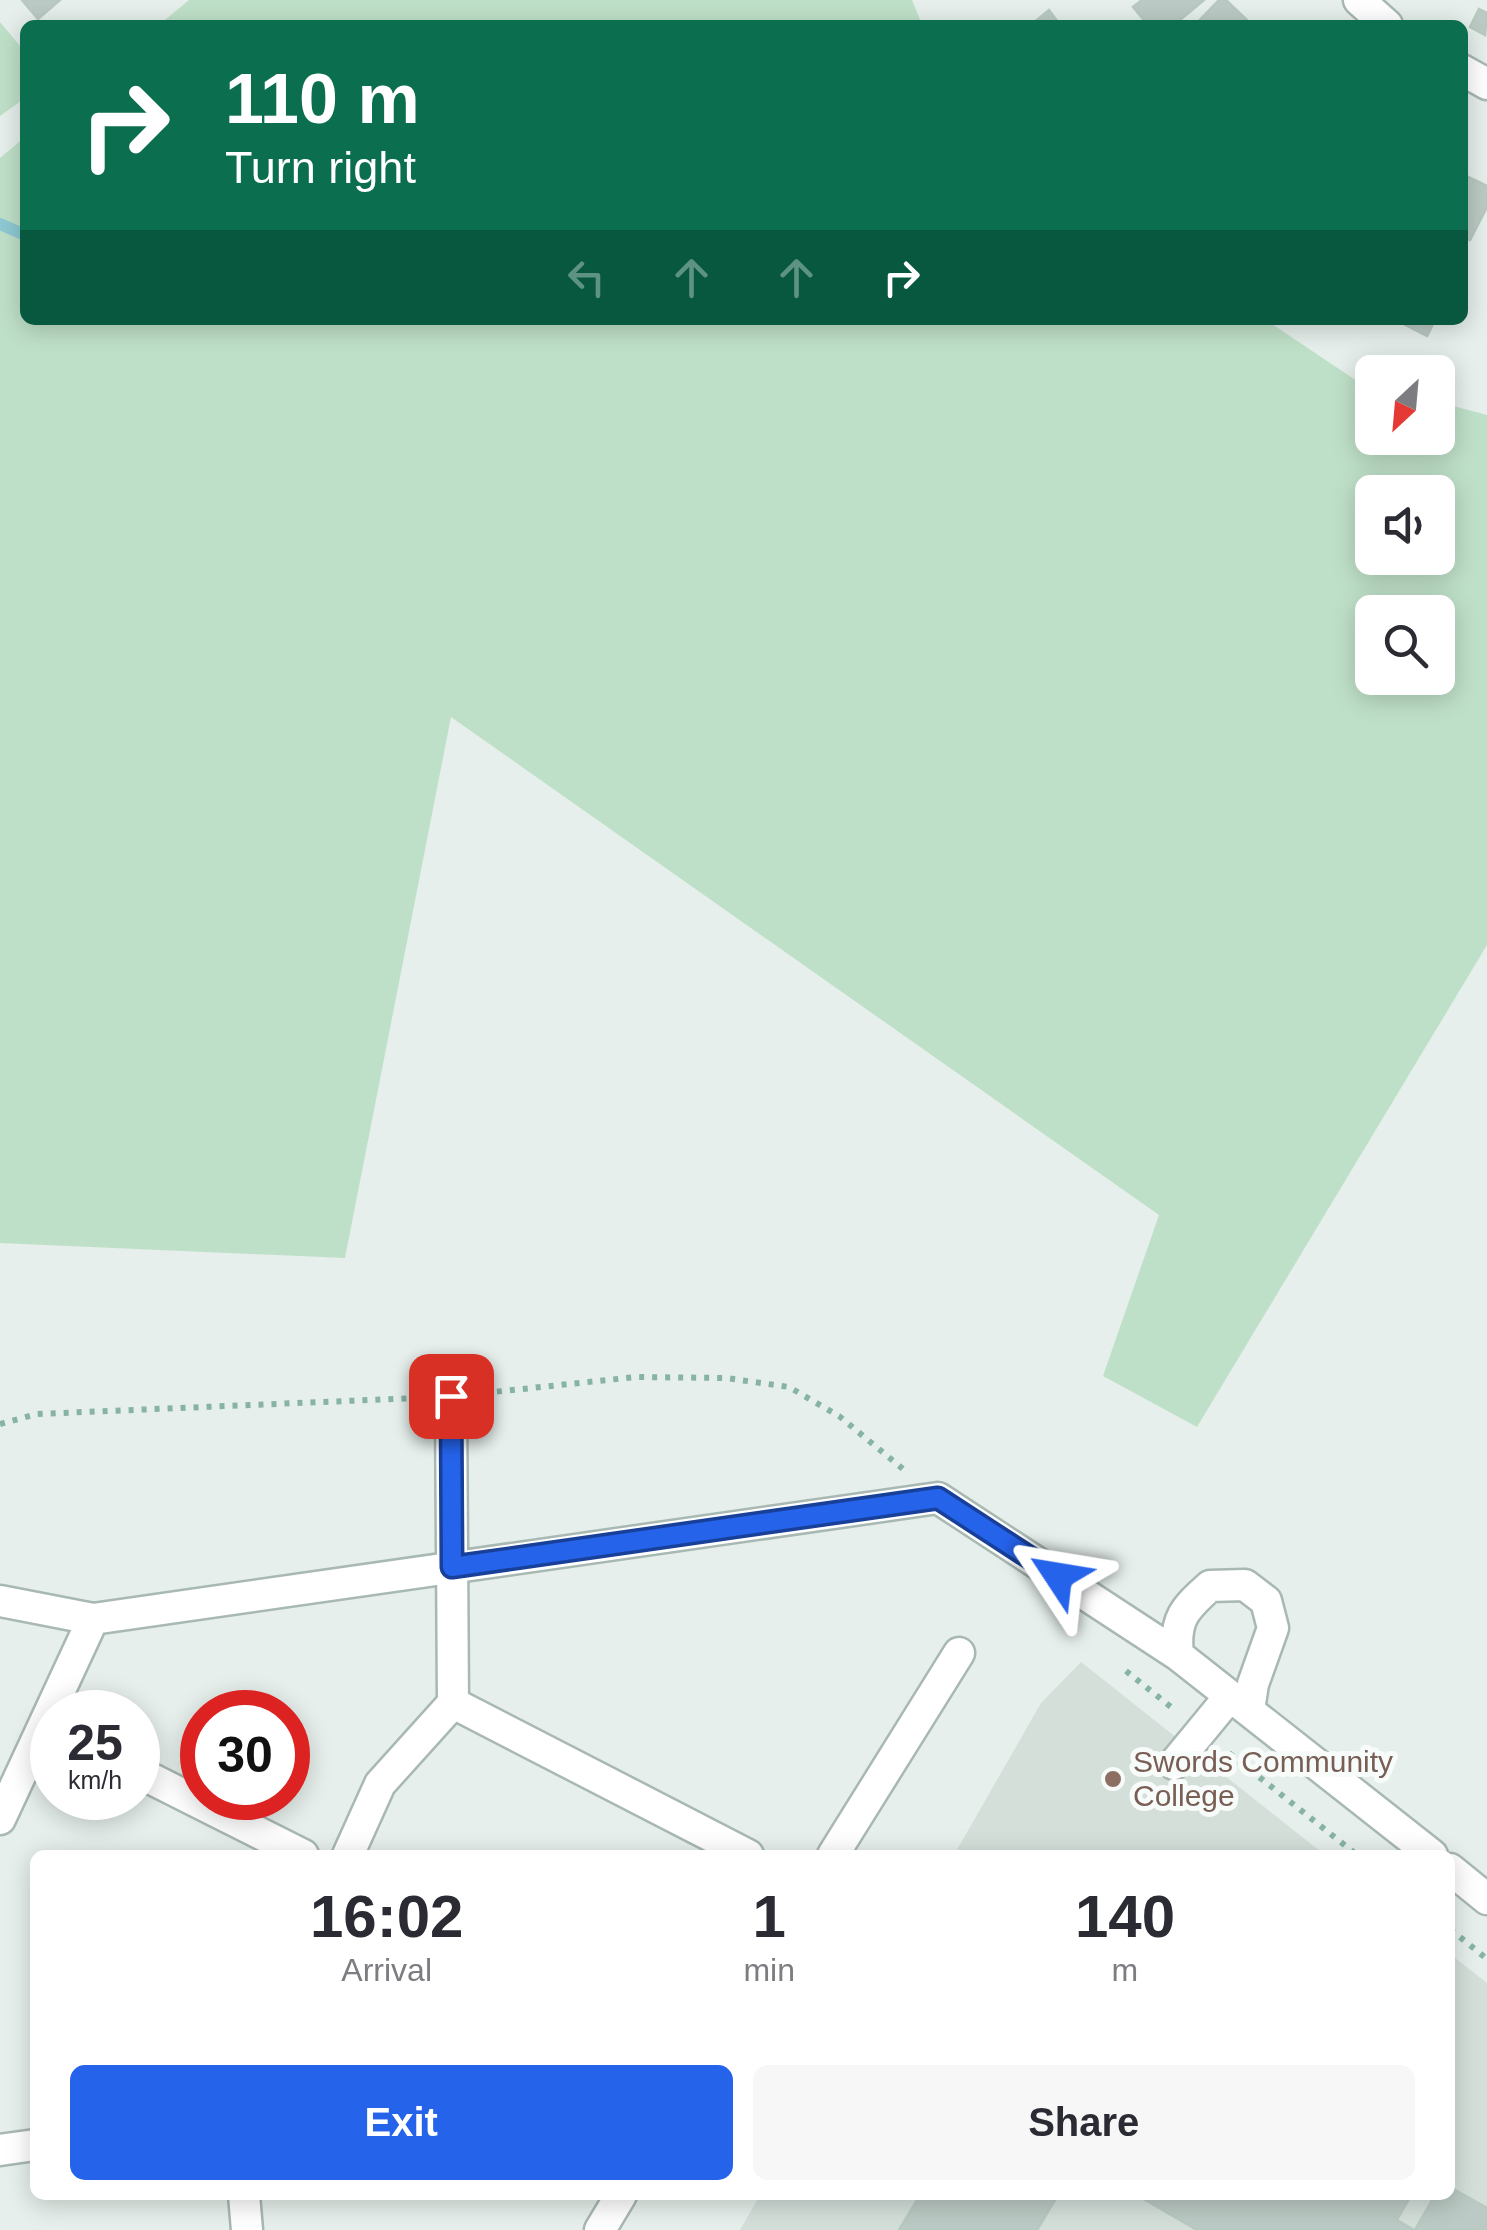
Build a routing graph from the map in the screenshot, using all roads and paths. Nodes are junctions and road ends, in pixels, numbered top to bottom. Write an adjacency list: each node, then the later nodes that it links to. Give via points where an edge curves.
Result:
1 (1359, 0): 2 (street)
2 (1381, 20)
3 (451, 1396): 4 (street)
4 (452, 1567): 6 (street); 8 (street, via 938,1498); 11 (street)
5 (0, 1601): 6 (street)
6 (94, 1619): 10 (street)
7 (960, 1653): 21 (street)
8 (1178, 1654): 12 (street); 12 (street, via 1176,1630 1189,1605 1210,1586 1246,1585 1266,1602 1272,1628)
9 (1126, 1671): 13 (path)
10 (64, 1690)
11 (453, 1703): 19 (street, via 380,1784); 20 (street)
12 (1240, 1703): 13 (street); 23 (street)
13 (1201, 1731): 15 (street); 22 (path)
14 (30, 1762): 17 (street)
15 (1174, 1764)
16 (160, 1783): 18 (street)
17 (0, 1819)
18 (293, 1850)
19 (350, 1850)
20 (738, 1850)
21 (837, 1850)
22 (1351, 1850)
23 (1426, 1850)
24 (1455, 1874): 25 (street)
25 (1487, 1899)
26 (1455, 1933): 27 (path)
27 (1487, 1959)
28 (30, 2146): 29 (street)
29 (0, 2150)
30 (244, 2200): 31 (street)
31 (247, 2230)

